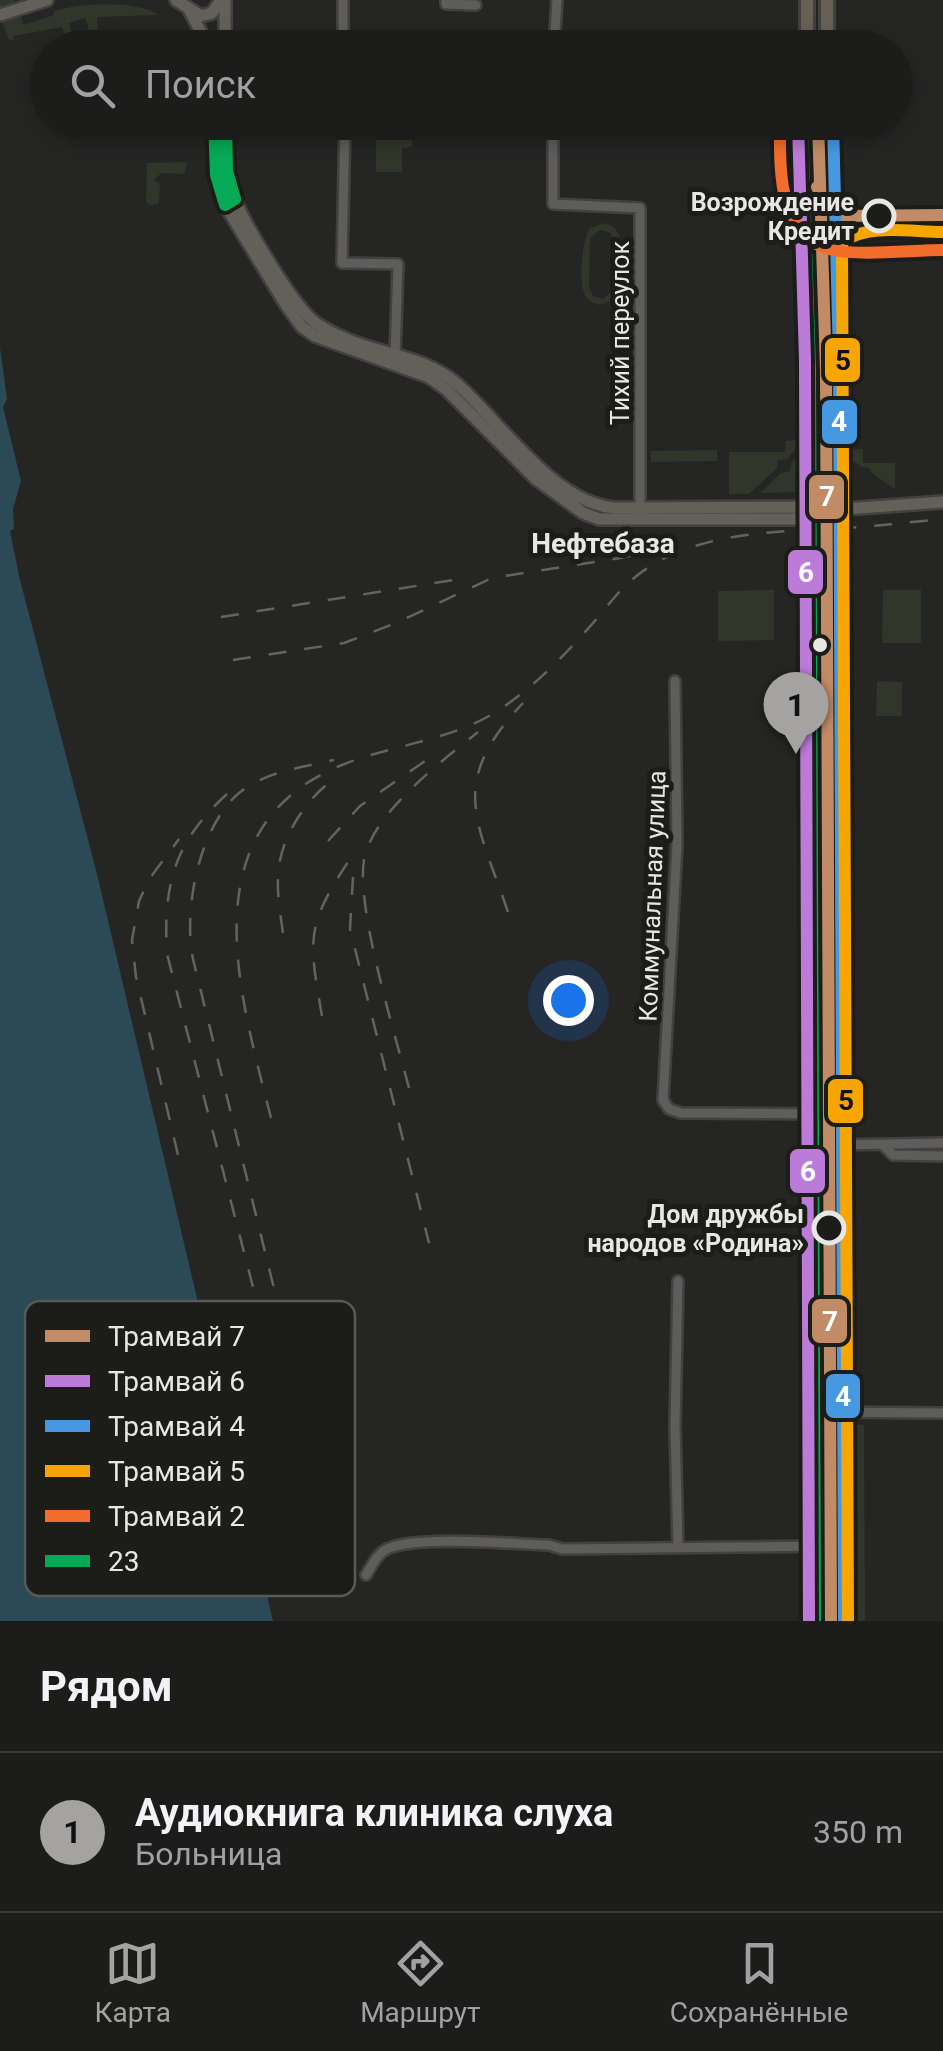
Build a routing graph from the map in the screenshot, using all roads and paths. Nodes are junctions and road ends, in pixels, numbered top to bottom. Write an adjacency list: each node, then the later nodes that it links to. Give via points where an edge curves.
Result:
1 (47, 0): 11 (main road)
2 (176, 0): 10 (main road)
3 (223, 0): 10 (main road, via 207,15); 13 (main road)
4 (343, 0): 14 (street)
5 (446, 0): 9 (street)
6 (557, 0): 15 (street)
7 (806, 0): 16 (highway)
8 (827, 0): 17 (highway)
9 (476, 5)
10 (190, 12): 12 (main road)
11 (0, 15)
12 (200, 30)
13 (224, 30)
14 (343, 30)
15 (555, 30)
16 (807, 30)
17 (827, 30)
18 (215, 140): 24 (main road, via 216,175)
19 (226, 140): 24 (main road)
20 (345, 140): 29 (street, via 342,263 398,264)
21 (553, 140): 33 (street, Тихий переулок, via 553,204 640,208)
22 (809, 140): 27 (highway)
23 (828, 140): 26 (highway)
24 (230, 202): 28 (main road, via 290,302)
25 (943, 215): 26 (street)
26 (834, 217): 27 (street); 31 (highway)
27 (811, 218): 32 (highway)
28 (340, 342): 29 (main road); 33 (main road, via 429,377 536,479 583,513 599,519)
29 (396, 356): 33 (main road, via 456,383 564,487 602,506)
30 (943, 502): 31 (main road)
31 (832, 510): 32 (main road); 36 (highway)
32 (816, 511): 33 (main road); 35 (highway)
33 (640, 513)
34 (675, 681): 35 (street, Коммунальная улица, via 678,845 663,1100 680,1114)
35 (820, 1114): 36 (street); 42 (highway)
36 (836, 1114): 38 (highway)
37 (943, 1143): 39 (street)
38 (836, 1146): 39 (street); 43 (highway)
39 (884, 1146): 40 (street, via 893,1155)
40 (943, 1156)
41 (678, 1282): 46 (street)
42 (820, 1412): 43 (street); 45 (highway)
43 (836, 1412): 44 (street); 49 (highway)
44 (943, 1412)
45 (821, 1546): 46 (street); 48 (highway)
46 (678, 1548): 47 (street, via 417,1543 390,1547)
47 (366, 1575)
48 (820, 1621)
49 (837, 1621)

